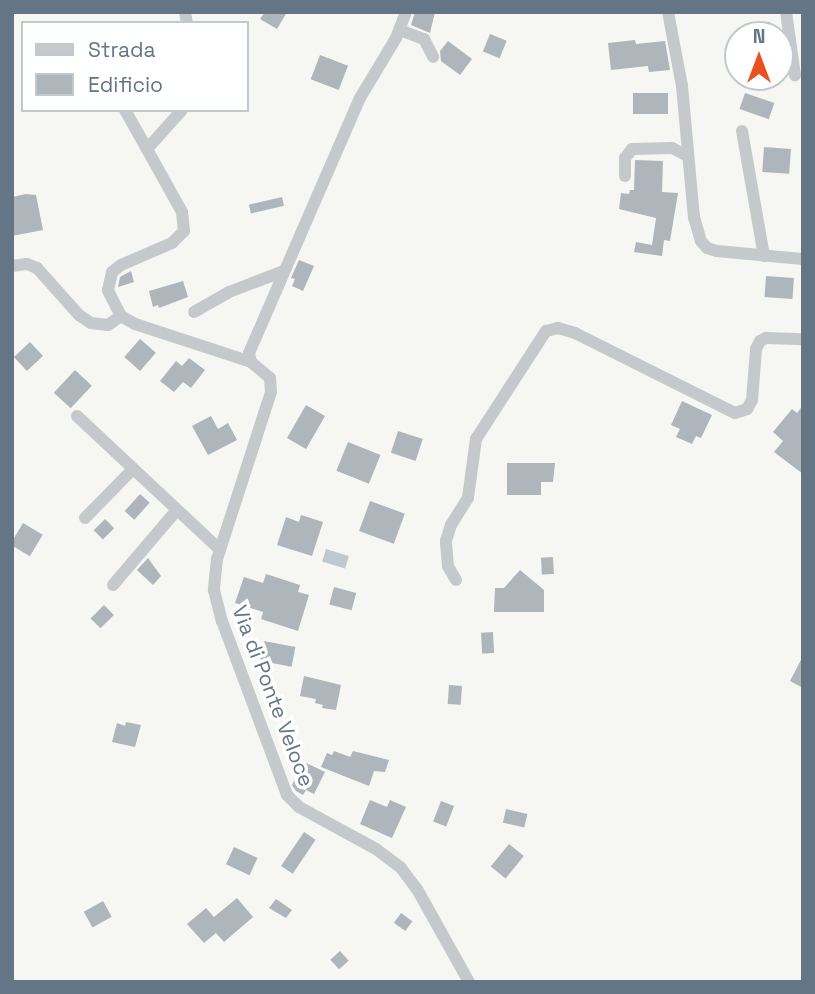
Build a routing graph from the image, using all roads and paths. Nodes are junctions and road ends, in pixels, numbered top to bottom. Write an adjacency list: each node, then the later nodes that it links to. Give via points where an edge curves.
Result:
1 (406, 12): 4 (street)
2 (668, 12): 11 (street)
3 (786, 12): 6 (street)
4 (400, 30): 5 (street, via 424,39); 16 (street, via 363,91)
5 (433, 57)
6 (795, 75)
7 (126, 112): 10 (street)
8 (180, 112): 10 (street)
9 (743, 131): 13 (street)
10 (148, 149): 18 (street, via 180,207 185,226 176,241 112,272 108,290)
11 (688, 156): 12 (street, via 672,148 632,149 625,158); 13 (street, via 694,218 704,244 717,251)
12 (625, 176)
13 (765, 256): 14 (street)
14 (803, 259)
15 (12, 266): 18 (street, via 37,268 91,323 108,325)
16 (284, 271): 17 (street); 20 (street)
17 (194, 312)
18 (121, 316): 20 (street)
19 (803, 340): 26 (street, via 760,341 752,400 747,409 735,413 575,333 558,328 546,331 476,439 468,498 446,541 448,566)
20 (246, 358): 25 (street, Via di Ponte Veloce, via 270,378 271,392)
21 (78, 416): 22 (street)
22 (132, 470): 23 (street); 24 (street)
23 (176, 511): 25 (street); 27 (street)
24 (85, 518)
25 (220, 550): 28 (street, Via di Ponte Veloce, via 214,575 217,605 284,789 299,807 376,849 401,869)
26 (456, 580)
27 (113, 585)
28 (469, 982)

